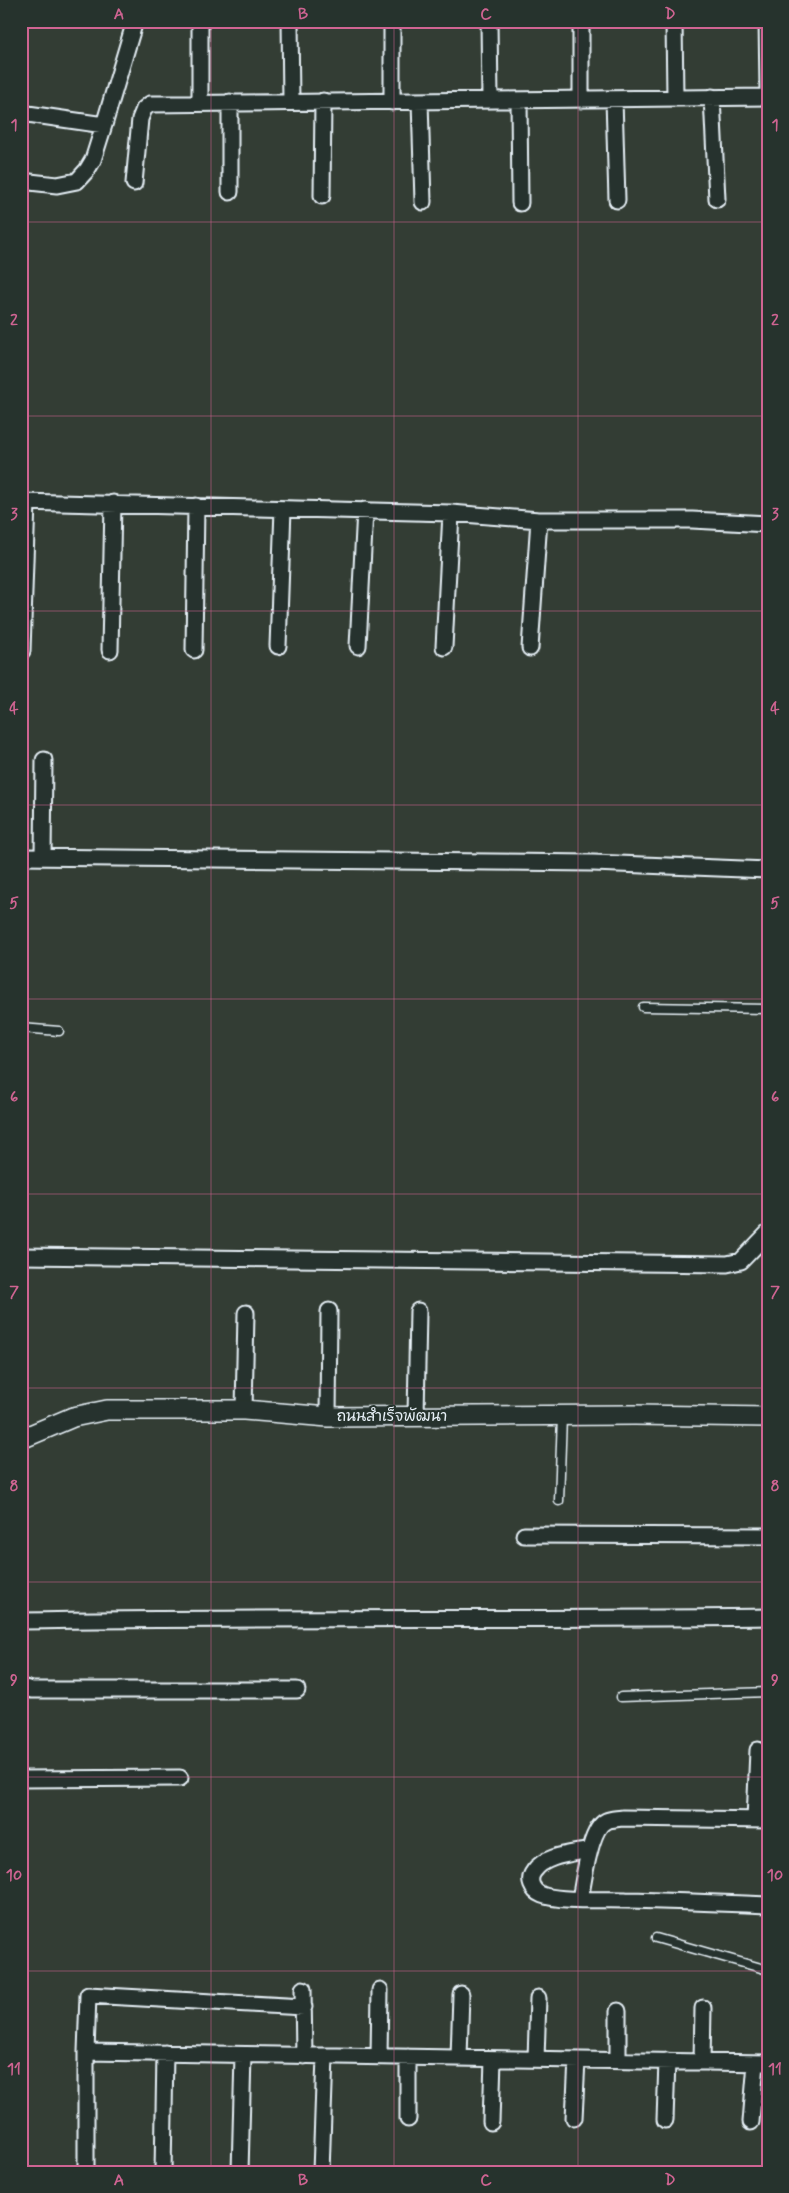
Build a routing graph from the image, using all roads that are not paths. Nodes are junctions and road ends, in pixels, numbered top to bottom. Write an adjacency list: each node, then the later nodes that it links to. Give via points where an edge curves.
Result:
1 (135, 21): 24 (street)
2 (200, 21): 20 (street)
3 (290, 21): 17 (street)
4 (392, 21): 22 (street)
5 (489, 21): 14 (street)
6 (582, 21): 16 (street)
7 (674, 21): 10 (street)
8 (767, 21): 9 (street)
9 (768, 89)
10 (675, 97): 11 (street); 13 (street)
11 (712, 97): 12 (street); 29 (street)
12 (768, 97)
13 (614, 99): 16 (street); 30 (street)
14 (490, 100): 15 (street); 19 (street)
15 (519, 100): 16 (street); 32 (street)
16 (581, 100)
17 (291, 101): 18 (street); 21 (street)
18 (323, 101): 22 (street); 28 (street)
19 (420, 101): 22 (street); 31 (street)
20 (200, 102): 21 (street); 26 (street, via 150,104 144,109 140,118)
21 (230, 102): 27 (street)
22 (392, 102)
23 (21, 113): 24 (street)
24 (104, 125): 25 (street, via 93,160 78,181 57,185)
25 (21, 181)
26 (134, 183)
27 (230, 192)
28 (322, 196)
29 (717, 199)
30 (617, 200)
31 (423, 202)
32 (520, 203)
33 (24, 502): 34 (street); 47 (street)
34 (114, 504): 35 (street); 45 (street)
35 (196, 506): 36 (street); 46 (street)
36 (283, 509): 37 (street); 41 (street)
37 (365, 510): 38 (street); 42 (street)
38 (451, 513): 39 (street); 43 (street)
39 (539, 520): 40 (street, via 692,520); 44 (street)
40 (768, 524)
41 (278, 646)
42 (358, 646)
43 (444, 647)
44 (530, 648)
45 (110, 650)
46 (194, 650)
47 (22, 651)
48 (44, 760): 50 (street)
49 (21, 857): 50 (street)
50 (43, 857): 51 (street, via 593,863)
51 (768, 870)
52 (643, 1007): 53 (lane)
53 (768, 1009)
54 (21, 1028): 55 (lane)
55 (59, 1031)
56 (768, 1233): 57 (street, via 741,1261 727,1264)
57 (21, 1256)
58 (330, 1311): 64 (street)
59 (418, 1311): 62 (street)
60 (246, 1313): 61 (street)
61 (244, 1410): 64 (street, ถนนสำเร็จพัฒนา); 66 (street, ถนนสำเร็จพัฒนา, via 107,1410 74,1417)
62 (416, 1416): 63 (street, ถนนสำเร็จพัฒนา); 64 (street, ถนนสำเร็จพัฒนา)
63 (562, 1416): 65 (street, ถนนสำเร็จพัฒนา); 67 (lane)
64 (328, 1417)
65 (768, 1417)
66 (21, 1439)
67 (558, 1502)
68 (524, 1535): 69 (street)
69 (768, 1536)
70 (768, 1617): 71 (street)
71 (21, 1621)
72 (21, 1687): 73 (street, via 32,1690)
73 (297, 1690)
74 (768, 1692): 75 (lane)
75 (621, 1697)
76 (758, 1750): 79 (street)
77 (180, 1778): 78 (street)
78 (21, 1779)
79 (762, 1820): 80 (street, via 622,1818 605,1822 597,1830)
80 (590, 1850): 81 (street); 81 (street, via 553,1858 538,1865 532,1874 531,1884 543,1896)
81 (580, 1899): 82 (street)
82 (768, 1905)
83 (656, 1938): 84 (lane)
84 (768, 1970)
85 (303, 1990): 89 (street)
86 (380, 1990): 97 (street)
87 (461, 1994): 99 (street)
88 (538, 1998): 101 (street)
89 (304, 2008): 92 (street, via 88,1995); 95 (street)
90 (704, 2008): 105 (street)
91 (618, 2011): 103 (street)
92 (86, 2052): 93 (street); 112 (street)
93 (164, 2054): 94 (street); 113 (street)
94 (243, 2055): 95 (street); 114 (street)
95 (304, 2056): 96 (street)
96 (325, 2056): 97 (street); 115 (street)
97 (379, 2057): 98 (street)
98 (408, 2058): 99 (street); 108 (street)
99 (459, 2058): 100 (street)
100 (493, 2059): 101 (street); 110 (street)
101 (536, 2059): 102 (street)
102 (577, 2060): 103 (street); 107 (street)
103 (618, 2061): 104 (street)
104 (667, 2062): 105 (street); 109 (street)
105 (702, 2062): 106 (street)
106 (762, 2063): 111 (street)
107 (574, 2118)
108 (408, 2119)
109 (665, 2120)
110 (491, 2122)
111 (751, 2122)
112 (86, 2172)
113 (162, 2172)
114 (240, 2172)
115 (322, 2172)

